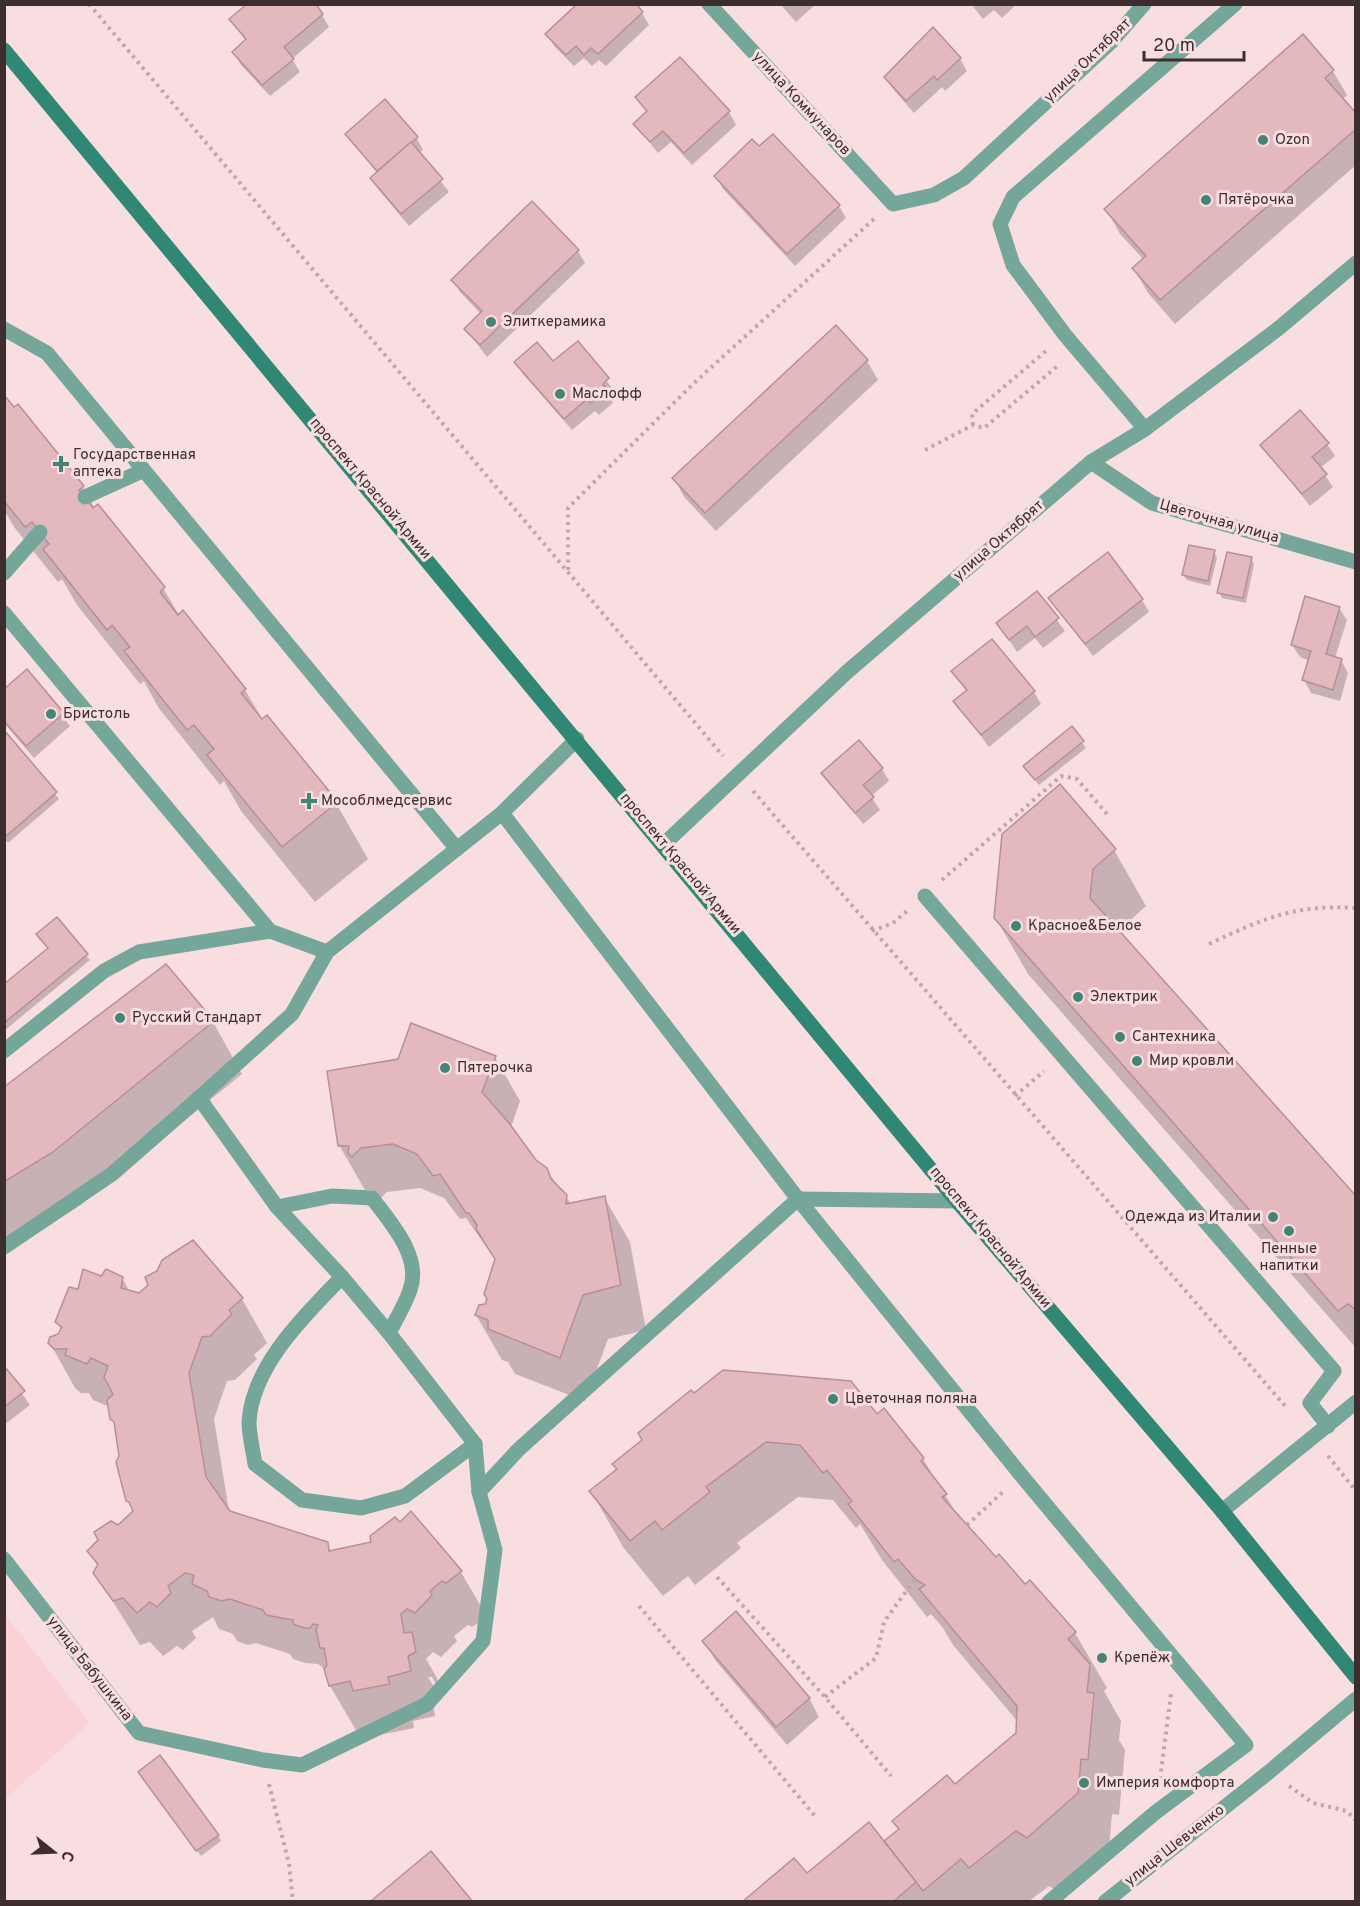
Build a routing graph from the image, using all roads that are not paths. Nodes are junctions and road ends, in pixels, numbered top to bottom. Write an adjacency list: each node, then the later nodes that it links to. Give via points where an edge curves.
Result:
1 (709, 4): 5 (street, улица Коммунаров)
2 (1144, 4): 5 (street, улица Октябрят, via 1111,42 964,178 934,195)
3 (1235, 4): 8 (street, via 1013,197 1000,224 1012,265)
4 (4, 50): 16 (main road, проспект Красной Армии)
5 (893, 204)
6 (1356, 263): 8 (street, улица Октябрят, via 1279,328)
7 (4, 329): 10 (street, via 46,353)
8 (1145, 429): 9 (street, улица Октябрят)
9 (1091, 462): 13 (street, Цветочная улица, via 1152,503); 18 (street, улица Октябрят, via 847,672)
10 (142, 471): 11 (street); 19 (street)
11 (85, 497)
12 (40, 532): 14 (street)
13 (1356, 562)
14 (4, 573)
15 (4, 613): 21 (street)
16 (577, 739): 17 (street); 18 (main road, проспект Красной Армии)
17 (502, 813): 19 (street); 25 (street)
18 (664, 844): 26 (main road, проспект Красной Армии)
19 (457, 849): 22 (street)
20 (924, 896): 32 (street, via 1334,1371 1310,1403)
21 (270, 931): 22 (street); 23 (street, via 139,952 104,971)
22 (327, 952): 24 (street, via 292,1014)
23 (4, 1051)
24 (199, 1098): 27 (street); 28 (street, via 112,1174)
25 (798, 1199): 26 (street); 34 (street, via 519,1449); 39 (street, via 1246,1745 1156,1812)
26 (957, 1201): 35 (main road, проспект Красной Армии)
27 (276, 1207): 29 (street); 30 (street, via 332,1196 372,1198 411,1260 411,1288)
28 (4, 1247)
29 (342, 1277): 30 (street); 33 (street, via 310,1310 261,1374 249,1422 255,1464 302,1500 361,1508 405,1496)
30 (389, 1333): 33 (street)
31 (1356, 1402): 32 (street)
32 (1328, 1426): 35 (street)
33 (475, 1444): 34 (street)
34 (479, 1492): 36 (street, улица Бабушкина, via 495,1550 483,1641 427,1704 302,1765 138,1733)
35 (1222, 1511): 37 (main road, проспект Красной Армии)
36 (4, 1559)
37 (1356, 1677)
38 (1356, 1699): 40 (street, улица Шевченко)
39 (1048, 1902)
40 (1105, 1902)

